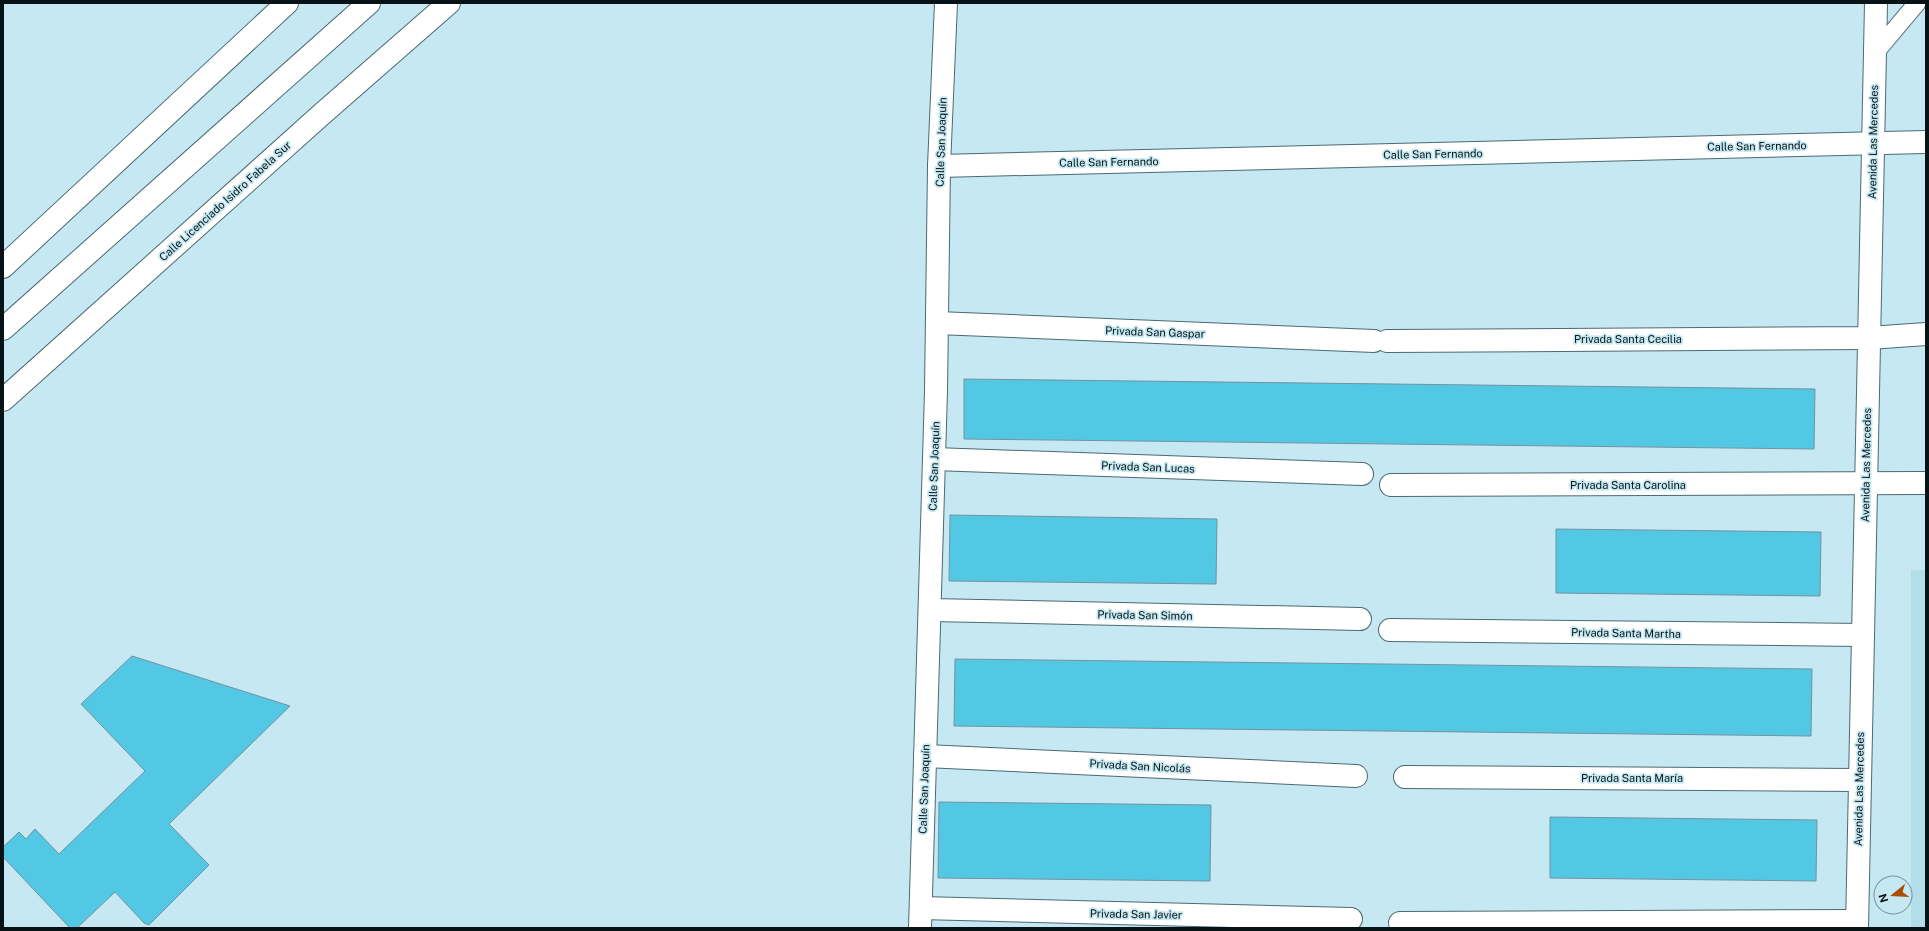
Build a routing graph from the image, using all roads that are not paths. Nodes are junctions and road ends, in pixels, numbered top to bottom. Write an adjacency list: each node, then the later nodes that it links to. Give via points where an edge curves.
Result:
1 (287, 3): 11 (main road)
2 (369, 3): 13 (main road)
3 (449, 3): 17 (main road, Calle Licenciado Isidro Fabela Sur)
4 (946, 3): 10 (main road, Calle San Joaquín)
5 (1876, 3): 7 (main road, Avenida Las Mercedes)
6 (1917, 3): 7 (lane)
7 (1875, 52): 9 (main road, Avenida Las Mercedes)
8 (1926, 142): 9 (main road, Calle San Fernando)
9 (1873, 143): 10 (main road, Calle San Fernando); 15 (main road, Avenida Las Mercedes)
10 (939, 166): 12 (main road, Calle San Joaquín)
11 (3, 267)
12 (937, 323): 16 (main road, Privada San Gaspar); 18 (main road, Calle San Joaquín)
13 (3, 329)
14 (1926, 334): 15 (main road, Privada Santa Cecilia)
15 (1869, 338): 16 (main road, Privada Santa Cecilia); 21 (main road, Avenida Las Mercedes)
16 (1380, 341)
17 (3, 400)
18 (934, 459): 19 (main road, Privada San Lucas); 23 (main road, Calle San Joaquín)
19 (1362, 474)
20 (1926, 483): 21 (main road, Privada Santa Carolina)
21 (1866, 484): 22 (main road, Privada Santa Carolina); 26 (main road, Avenida Las Mercedes)
22 (1391, 485)
23 (930, 610): 24 (main road, Privada San Simón); 27 (main road, Calle San Joaquín)
24 (1360, 619)
25 (1390, 630): 26 (main road, Privada Santa Martha)
26 (1863, 635): 30 (main road, Avenida Las Mercedes)
27 (925, 756): 28 (main road, Privada San Nicolás); 31 (main road, Calle San Joaquín)
28 (1356, 776)
29 (1405, 777): 30 (main road, Privada Santa María)
30 (1860, 780): 34 (main road, Avenida Las Mercedes)
31 (920, 918): 32 (main road, Privada San Javier)
32 (1351, 919)
33 (1400, 923): 34 (main road)
34 (1857, 924)

